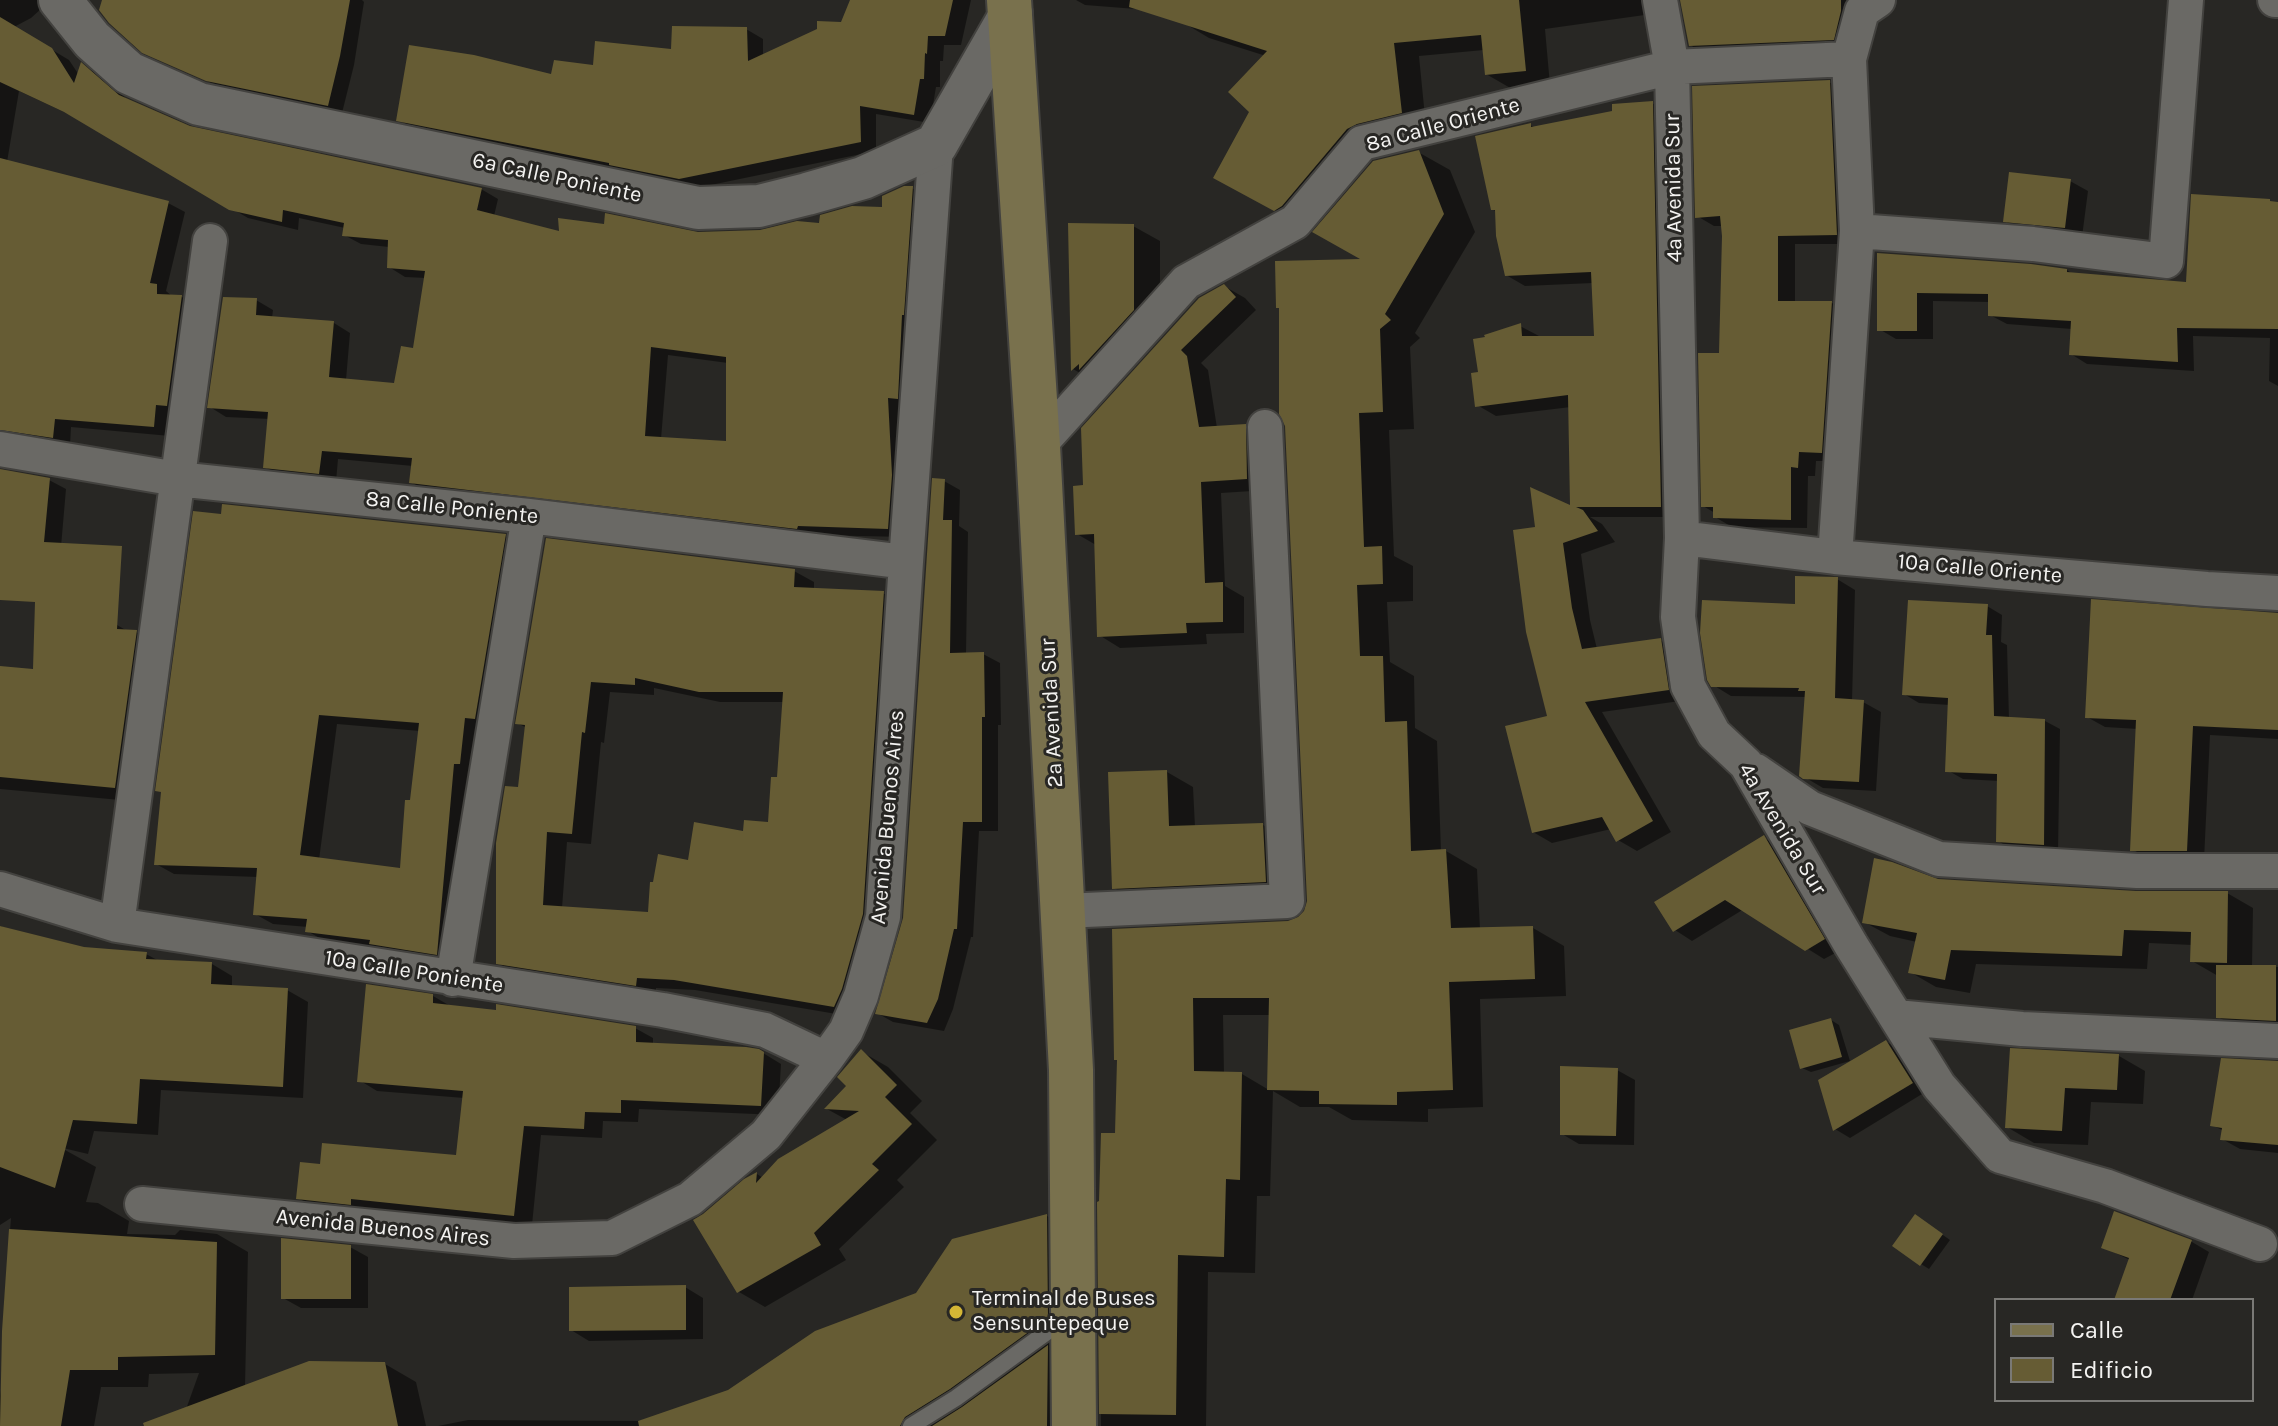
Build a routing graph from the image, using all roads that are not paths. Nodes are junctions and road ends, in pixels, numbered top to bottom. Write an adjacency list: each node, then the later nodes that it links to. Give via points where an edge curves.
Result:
1 (60, 0): 8 (street, 6a Calle Poniente, via 92,40 129,73 199,104 698,208 759,206 807,194 863,178)
2 (1660, 0): 7 (street, 4a Avenida Sur)
3 (1878, 0): 6 (street, via 1862,11)
4 (2186, 0): 9 (street, via 2166,261 2033,244)
5 (1010, 7): 8 (street); 12 (main road, 2a Avenida Sur)
6 (1849, 59): 7 (street, 8a Calle Oriente); 9 (street)
7 (1672, 67): 12 (street, 8a Calle Oriente, via 1362,143 1295,222 1186,282); 16 (street, 4a Avenida Sur)
8 (936, 145): 18 (street, Avenida Buenos Aires)
9 (1857, 231): 17 (street)
10 (210, 241): 14 (street)
11 (1265, 427): 23 (street, via 1287,901)
12 (1038, 446): 23 (main road, 2a Avenida Sur)
13 (0, 449): 14 (street, 8a Calle Poniente)
14 (177, 479): 15 (street, 8a Calle Poniente); 24 (street)
15 (529, 516): 18 (street, 8a Calle Poniente); 25 (street)
16 (1682, 538): 17 (street, 10a Calle Oriente); 20 (street, 4a Avenida Sur, via 1678,617 1688,686 1714,734)
17 (1835, 557): 19 (street, 10a Calle Oriente)
18 (906, 562): 28 (street, Avenida Buenos Aires, via 883,917 861,996)
19 (2278, 593)
20 (1746, 764): 21 (street, via 1810,808 1939,859 2137,871); 26 (street, 4a Avenida Sur)
21 (2278, 871)
22 (0, 889): 24 (street, 10a Calle Poniente)
23 (1063, 911): 31 (main road, 2a Avenida Sur, via 1071,1070)
24 (117, 925): 25 (street, 10a Calle Poniente)
25 (453, 979): 28 (street, 10a Calle Poniente, via 765,1030)
26 (1896, 1017): 27 (street, via 2022,1029); 30 (street, 4a Avenida Sur, via 1939,1086 2000,1156 2105,1186)
27 (2278, 1041)
28 (826, 1059): 29 (street, Avenida Buenos Aires, via 766,1135 690,1199 612,1238 514,1241)
29 (142, 1204)
30 (2260, 1244)
31 (1073, 1313): 32 (lane); 33 (main road, 2a Avenida Sur)
32 (911, 1426)
33 (1074, 1426)

